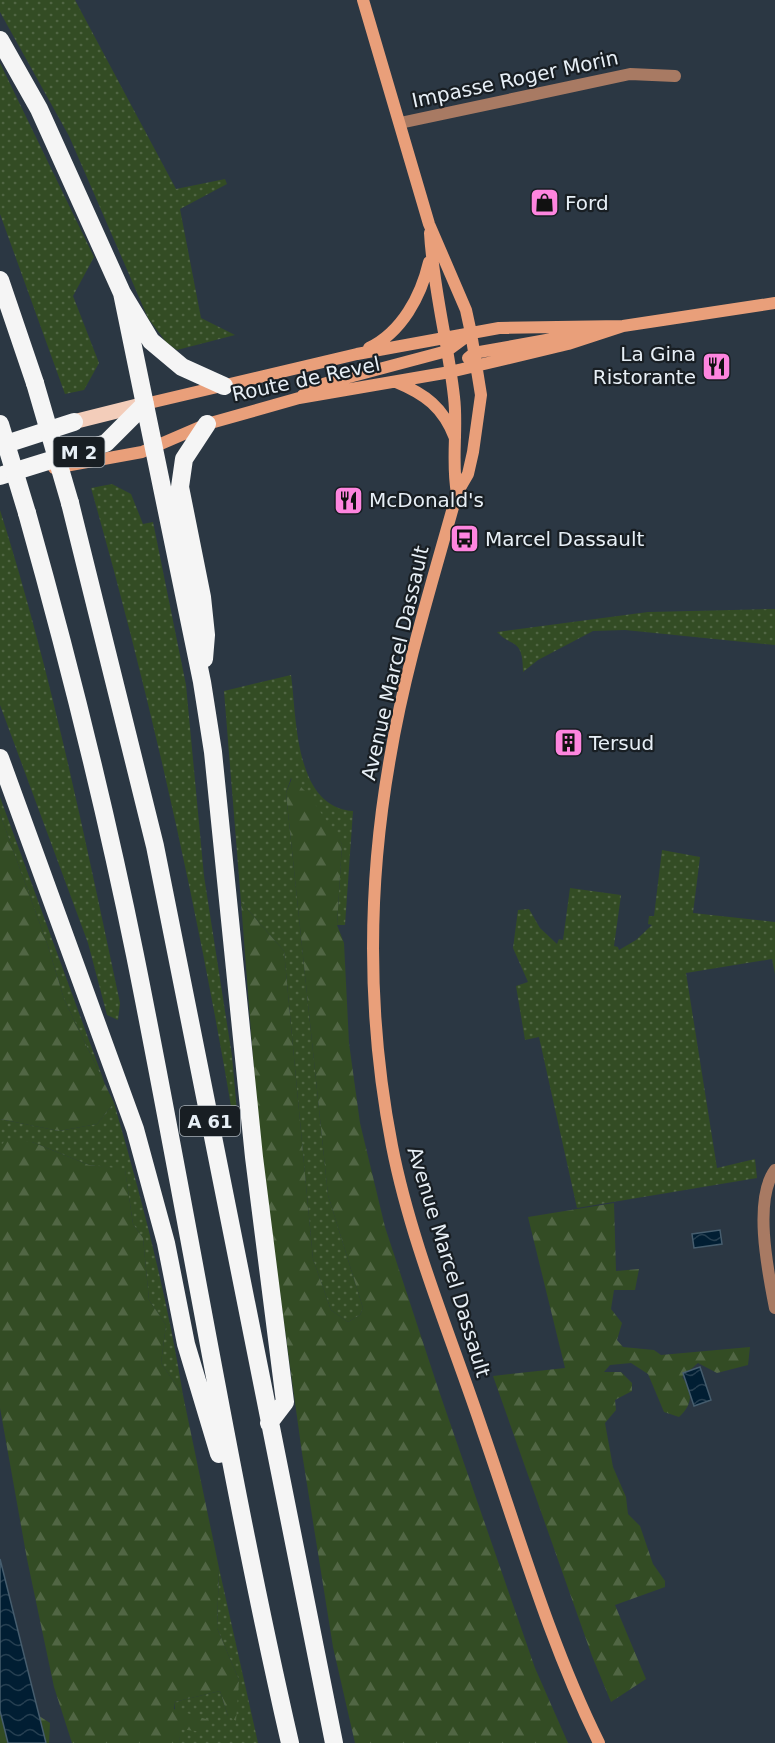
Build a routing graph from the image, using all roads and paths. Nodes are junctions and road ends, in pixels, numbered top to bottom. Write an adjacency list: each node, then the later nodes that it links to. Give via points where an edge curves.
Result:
1 (363, 0): 4 (main road)
2 (0, 40): 8 (highway, via 39,109)
3 (675, 76): 4 (street, Impasse Roger Morin, via 630,74)
4 (400, 123): 5 (main road)
5 (429, 224): 6 (main road); 11 (main road, Avenue Marcel Dassault, via 466,310)
6 (431, 253): 12 (main road, Avenue Marcel Dassault); 14 (main road, via 423,284 398,325)
7 (0, 280): 34 (highway, A 61, bridge, via 70,504 155,846)
8 (122, 293): 18 (highway, via 162,353); 20 (highway)
9 (775, 303): 10 (main road, Route de Revel / M 2)
10 (624, 326): 11 (main road, Route de Revel / M 2, via 510,327); 15 (main road, Route de Revel / M 2, via 568,344)
11 (471, 333): 12 (main road, Route de Revel / M 2); 13 (main road, M 2); 15 (main road, Avenue Marcel Dassault)
12 (444, 337): 13 (main road, Avenue Marcel Dassault); 14 (main road, Route de Revel / M 2)
13 (447, 351): 16 (main road, Avenue Marcel Dassault); 19 (main road, M 2, via 319,385)
14 (357, 354): 18 (main road, Route de Revel / M 2)
15 (475, 359): 16 (main road, Route de Revel / M 2); 29 (main road, Avenue Marcel Dassault, via 480,415 468,474)
16 (450, 372): 17 (main road, Route de Revel / M 2); 25 (main road, Avenue Marcel Dassault)
17 (395, 382): 19 (main road, Route de Revel / M 2); 25 (main road, via 415,390 435,405 450,425)
18 (224, 386): 20 (main road, Route de Revel / M 2)
19 (299, 398): 23 (main road, Route de Revel / M 2)
20 (145, 404): 21 (main road, Route de Revel / M 2); 27 (highway); 28 (highway, M 2, via 106,443)
21 (74, 422): 24 (main road, Route de Revel / M 2); 26 (highway, M 2)
22 (0, 424): 35 (highway, A 61, bridge, via 68,660 134,953)
23 (207, 424): 27 (main road, Route de Revel / M 2); 30 (highway, via 184,459 180,487 202,597 206,635)
24 (0, 436)
25 (456, 442): 29 (main road, Avenue Marcel Dassault, via 453,471)
26 (0, 446)
27 (154, 446): 28 (main road, Route de Revel / M 2, via 142,452); 30 (highway)
28 (0, 477)
29 (457, 493): 38 (main road, Avenue Marcel Dassault, via 412,659 382,809 373,921 375,1027 393,1149 430,1278 556,1644)
30 (202, 681): 34 (highway, via 285,1402)
31 (0, 758): 35 (highway, via 135,1129 166,1243 186,1344)
32 (775, 1170): 33 (street, via 765,1188 764,1202)
33 (775, 1308)
34 (269, 1423): 37 (highway, A 61)
35 (250, 1559): 36 (highway, A 61)
36 (290, 1743)
37 (334, 1743)
38 (599, 1743)

